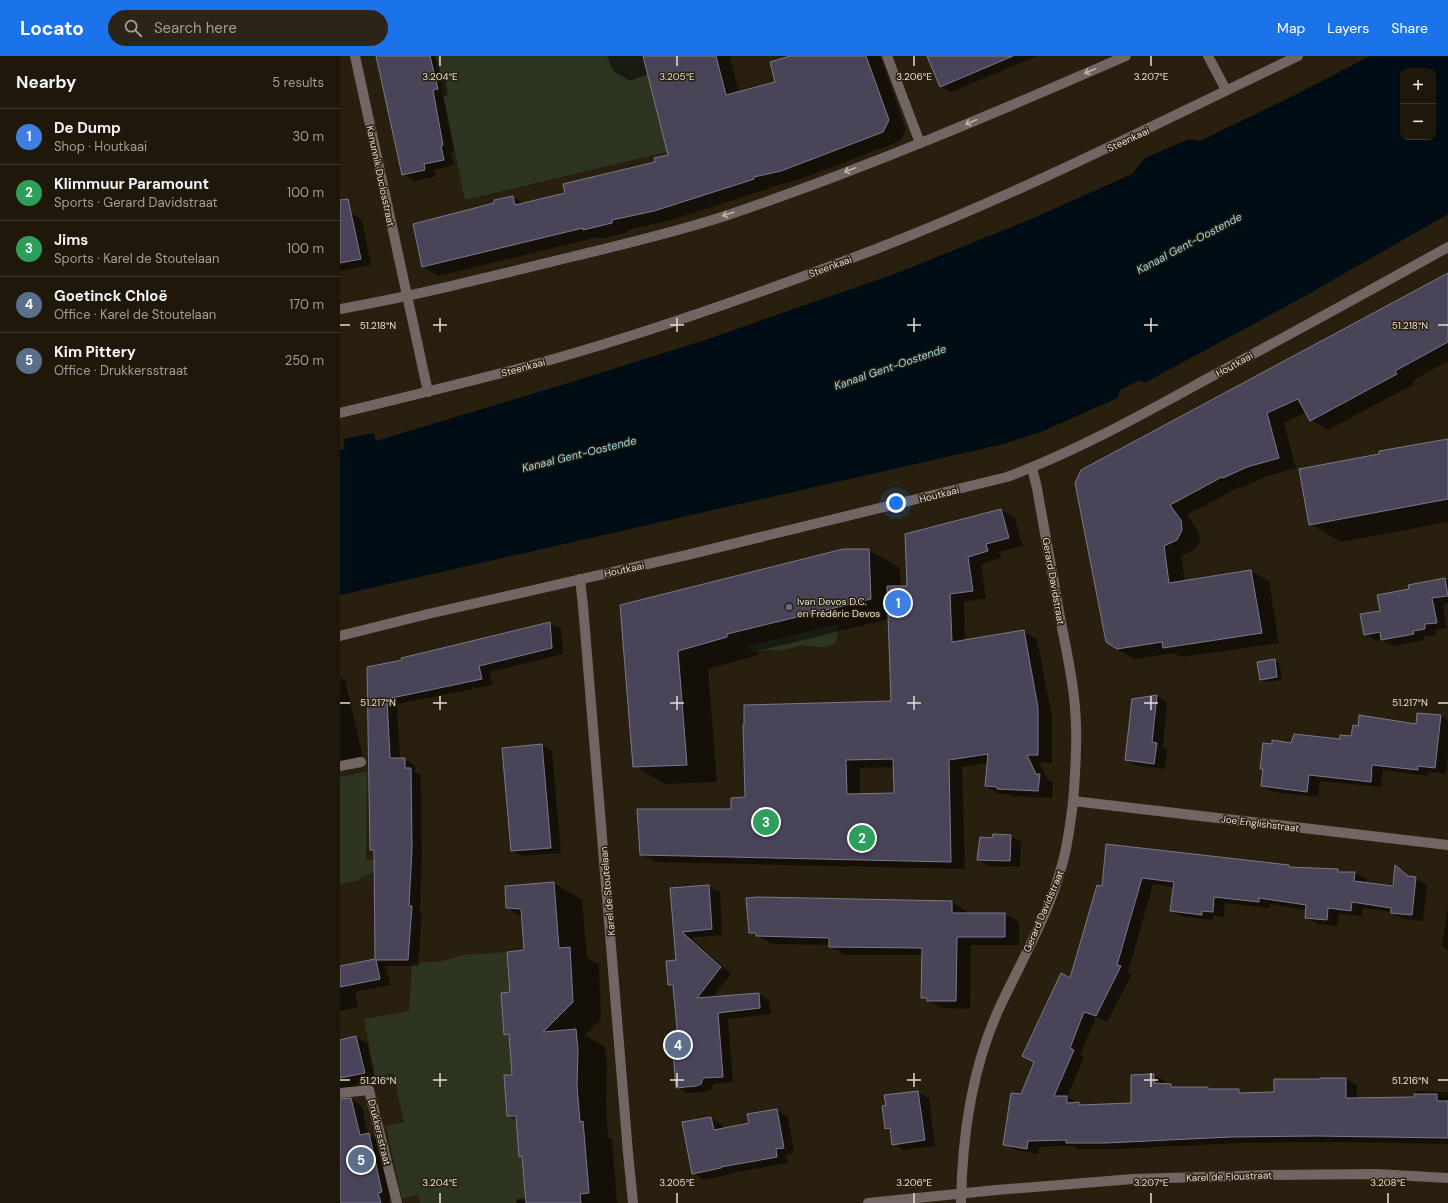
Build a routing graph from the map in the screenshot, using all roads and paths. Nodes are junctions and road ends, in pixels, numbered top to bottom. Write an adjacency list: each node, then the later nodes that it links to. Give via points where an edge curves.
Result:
1 (355, 56): 9 (street, Kanunnik Duclosstraat)
2 (887, 56): 7 (street)
3 (1126, 56): 7 (street, one-way to 7)
4 (1208, 56): 6 (street)
5 (1298, 56): 6 (street, Steenkaai)
6 (1226, 90): 11 (street, Steenkaai, via 1130,138 990,202 871,251 649,329 527,366)
7 (920, 143): 9 (street, one-way to 9, via 804,188 725,215 643,239)
8 (1448, 247): 13 (street, Houtkaai, via 1145,413)
9 (407, 297): 10 (street); 11 (street, Kanunnik Duclosstraat)
10 (340, 309)
11 (428, 392): 12 (street, Steenkaai)
12 (340, 413)
13 (1032, 468): 14 (street, Houtkaai, via 1007,477); 18 (street, Gerard Davidstraat, via 1072,682 1076,725)
14 (580, 579): 15 (street, Houtkaai); 24 (street, Karel de Stoutelaan)
15 (340, 636)
16 (361, 762): 17 (street)
17 (340, 766)
18 (1073, 801): 19 (street, Joe Englishstraat); 22 (street, Gerard Davidstraat, via 1062,865 1053,893 984,1048 973,1087 964,1137)
19 (1448, 845)
20 (340, 1093): 23 (street, Drukkersstraat, via 369,1090)
21 (1448, 1178): 22 (street, Karel de Floustraat, via 1376,1174 1148,1178)
22 (961, 1198): 25 (street, Karel de Floustraat)
23 (397, 1203)
24 (633, 1203)
25 (868, 1203)

